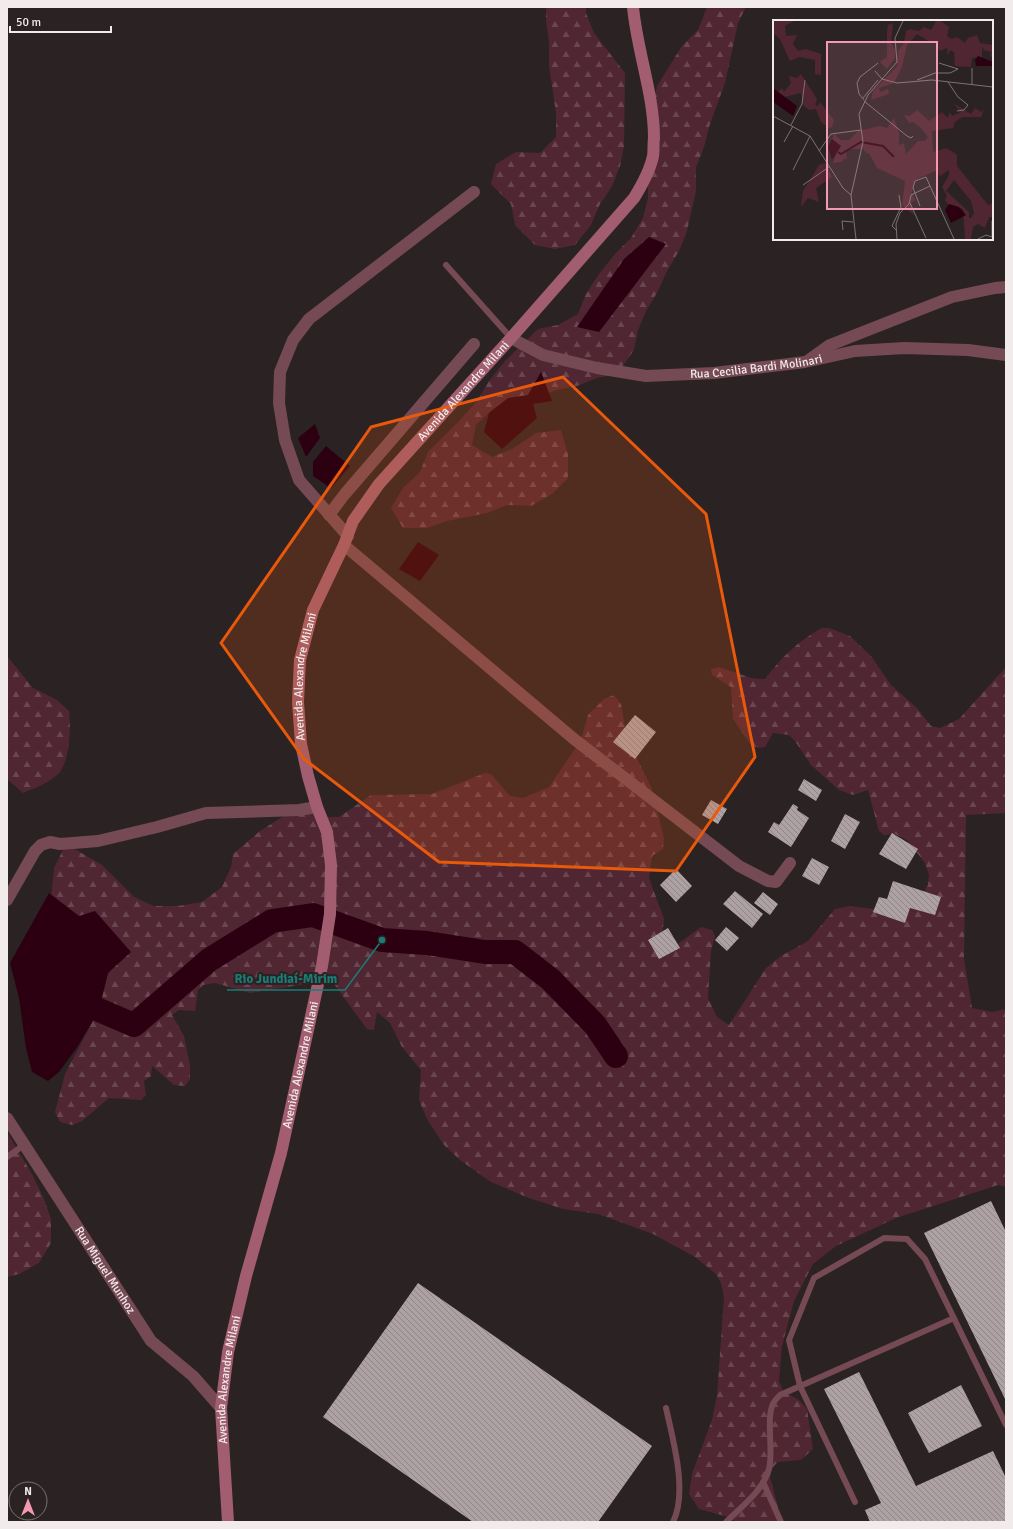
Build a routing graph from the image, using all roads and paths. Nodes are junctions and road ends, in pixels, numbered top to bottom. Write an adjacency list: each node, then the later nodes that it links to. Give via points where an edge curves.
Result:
1 (633, 7): 5 (street, Avenida Alexandre Milani, via 654,130 653,156 645,180 634,198)
2 (474, 192): 9 (street, via 309,319 294,340 280,372 279,403 285,440 299,480)
3 (446, 265): 5 (lane)
4 (1006, 287): 8 (street, via 952,297 830,345)
5 (511, 338): 8 (street, Rua Cecilia Bardi Molinari, via 543,355 596,368 646,376 714,373); 10 (street, Avenida Alexandre Milani, via 379,484 353,520)
6 (474, 344): 9 (street)
7 (1006, 355): 8 (street, Rua Cecilia Bardi Molinari, via 968,350 904,348 855,351)
8 (805, 362)
9 (329, 515): 10 (street)
10 (346, 540): 11 (street, Avenida Alexandre Milani, via 313,610 300,660 298,702 301,744); 12 (street, via 574,739 739,866 768,881 776,882)
11 (317, 807): 13 (street, via 300,810 206,813 98,841 60,844 50,842 41,845 35,851); 19 (street, Avenida Alexandre Milani, via 327,832 331,865 330,914 322,966 281,1153 246,1276 228,1352)
12 (790, 862)
13 (7, 900)
14 (7, 1118): 15 (street, Rua Miguel Munhoz)
15 (24, 1145): 16 (lane); 19 (street, Rua Miguel Munhoz, via 151,1341 193,1376)
16 (7, 1157)
17 (954, 1318): 18 (lane); 18 (lane, via 925,1259 907,1239 884,1238 814,1278 789,1340); 21 (lane)
18 (800, 1386): 22 (lane, via 780,1395 774,1402 770,1413 769,1470); 23 (lane)
19 (221, 1408): 24 (street, Avenida Alexandre Milani)
20 (666, 1408): 25 (lane, via 680,1477 678,1513)
21 (1006, 1425)
22 (763, 1482): 26 (lane, via 759,1490); 27 (lane)
23 (855, 1502)
24 (228, 1522)
25 (673, 1522)
26 (726, 1522)
27 (781, 1522)

